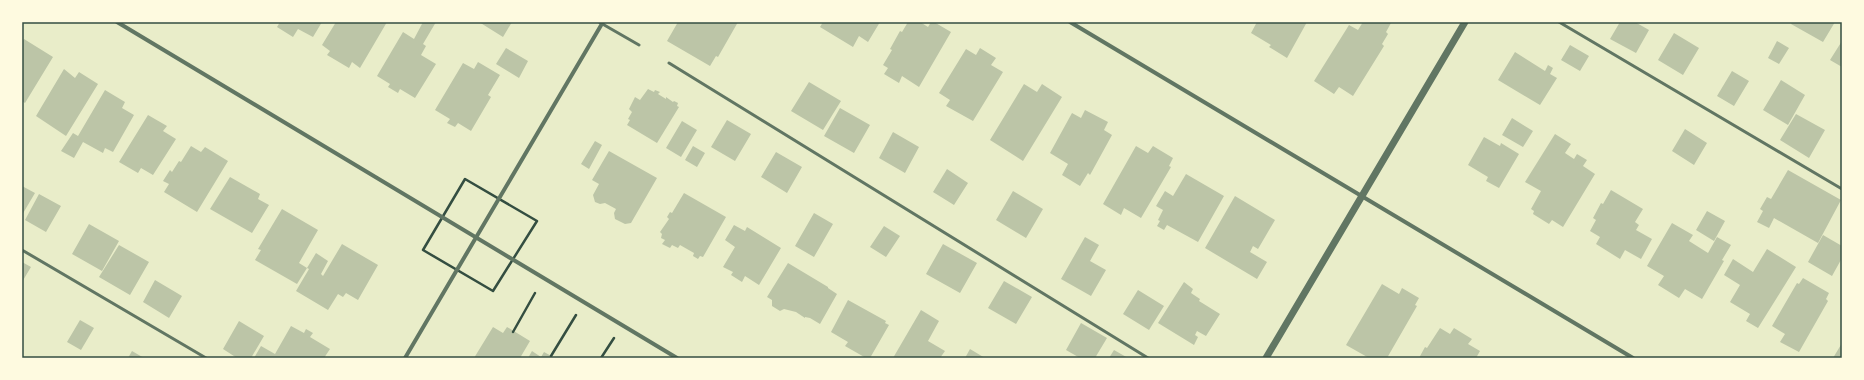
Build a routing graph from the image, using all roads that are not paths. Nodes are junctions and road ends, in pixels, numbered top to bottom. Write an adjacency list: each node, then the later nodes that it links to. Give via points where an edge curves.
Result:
1 (117, 22): 10 (street)
2 (1070, 22): 9 (street)
3 (1465, 22): 9 (street)
4 (1559, 22): 8 (lane)
5 (601, 23): 6 (lane); 10 (street)
6 (639, 45)
7 (669, 63): 15 (lane)
8 (1842, 189)
9 (1362, 197): 16 (street); 17 (street)
10 (475, 237): 13 (street); 14 (street)
11 (22, 250): 12 (lane)
12 (206, 358)
13 (405, 358)
14 (677, 358)
15 (1148, 358)
16 (1266, 358)
17 (1633, 358)

